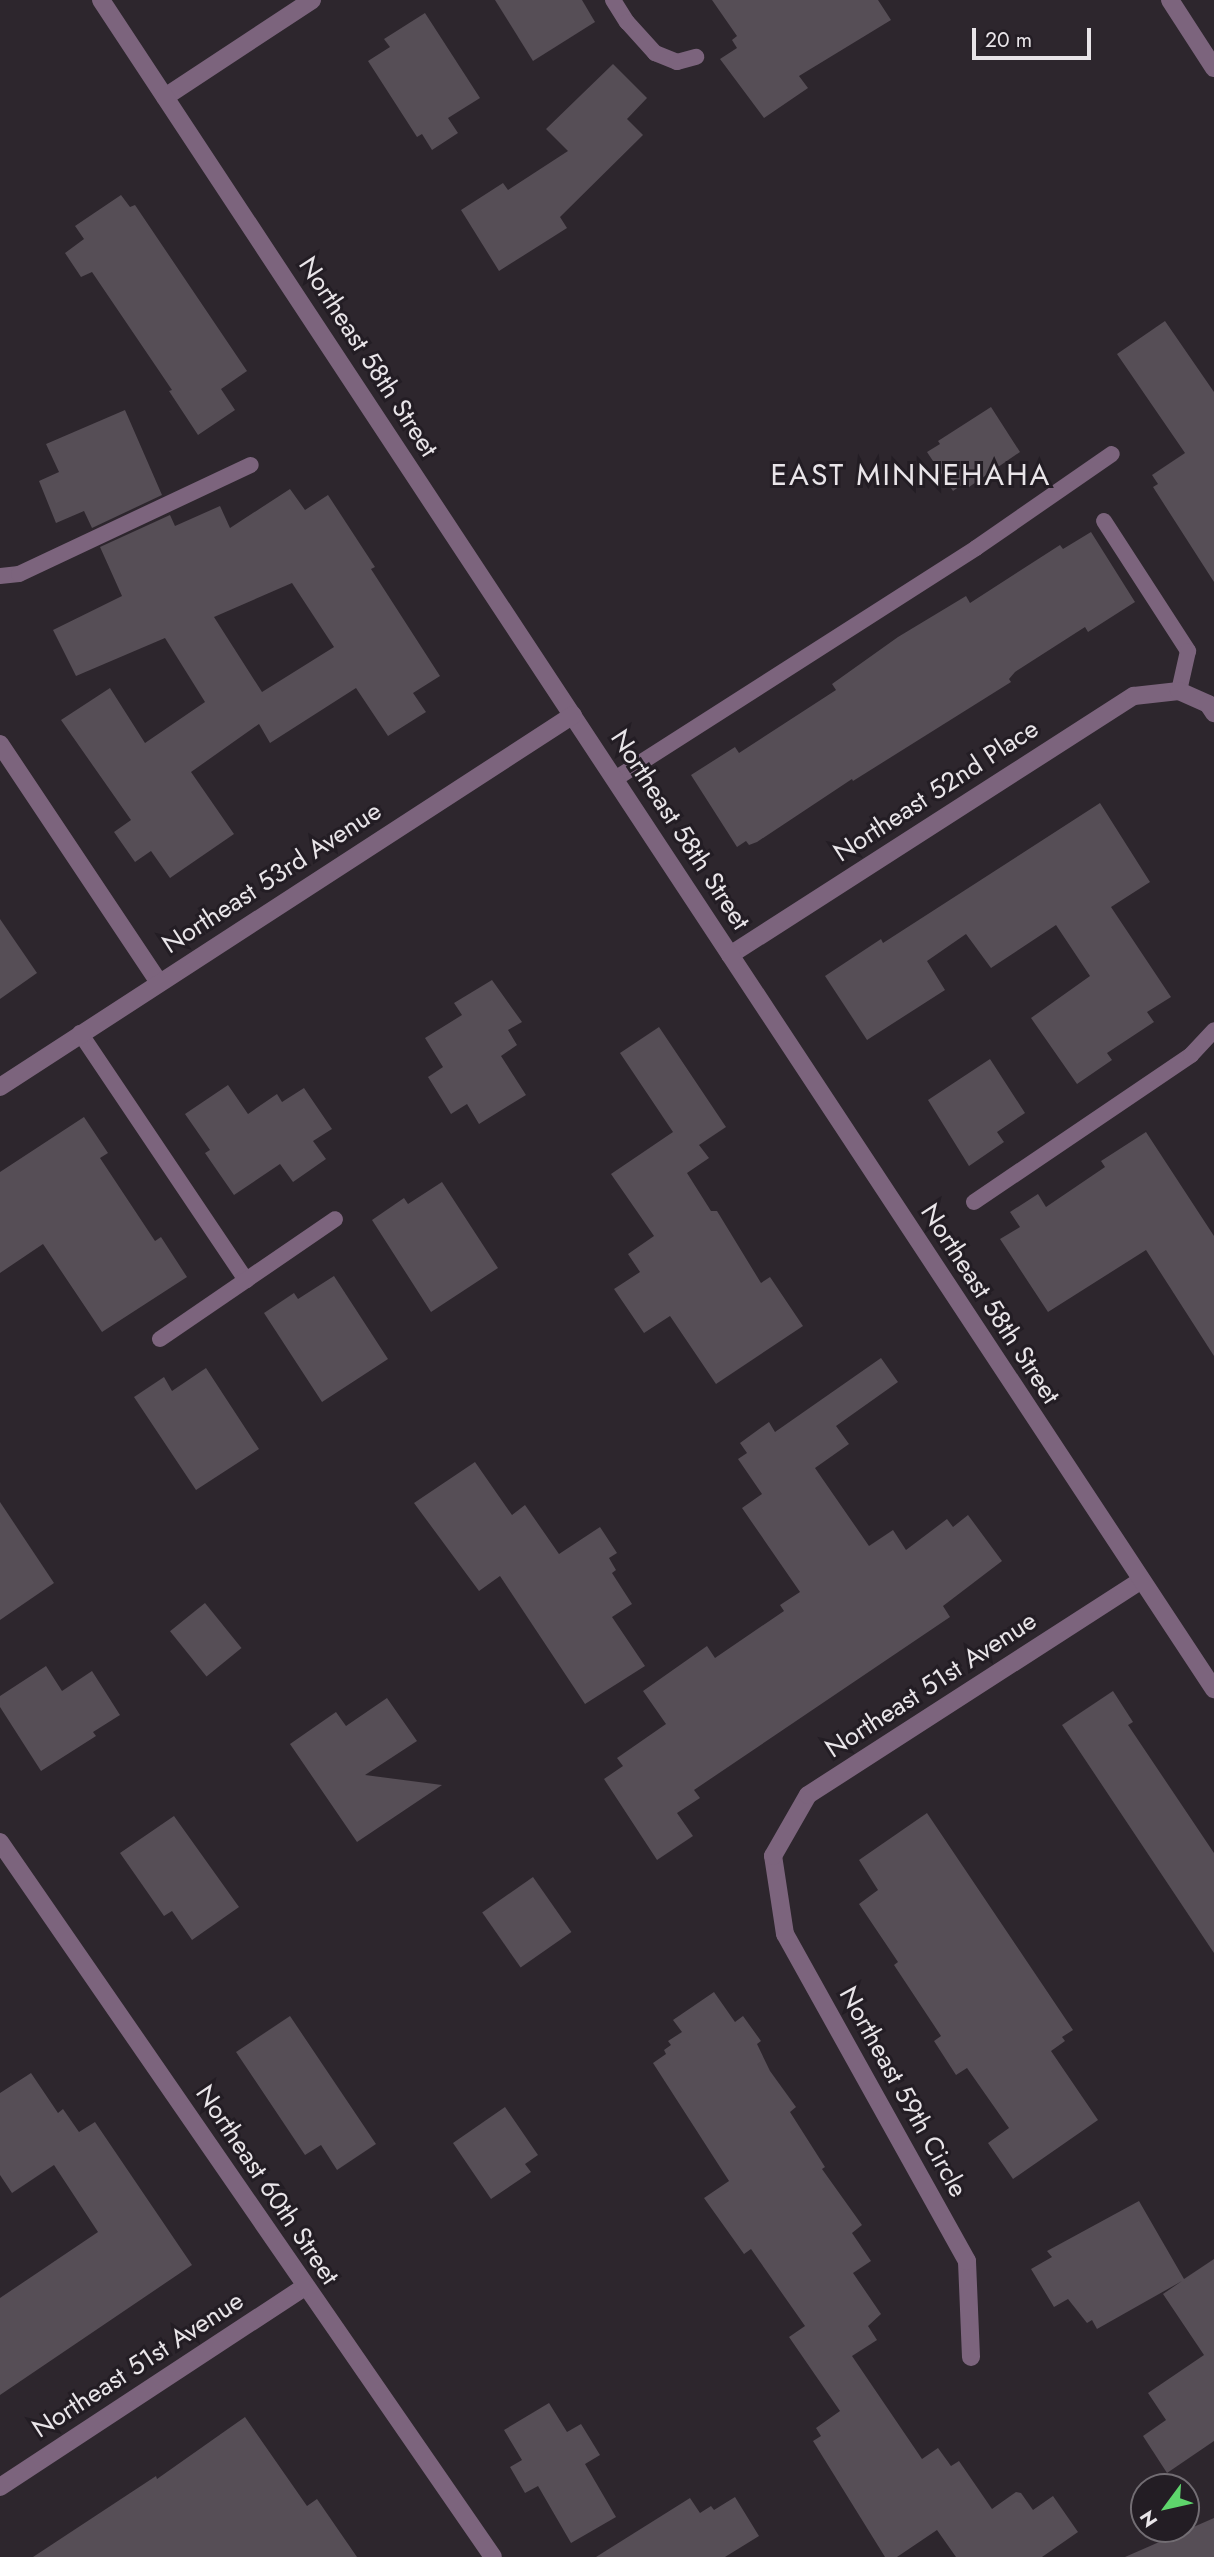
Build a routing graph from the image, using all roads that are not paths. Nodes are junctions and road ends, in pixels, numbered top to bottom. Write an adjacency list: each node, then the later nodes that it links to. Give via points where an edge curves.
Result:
1 (101, 0): 7 (street, Northeast 58th Street)
2 (312, 0): 7 (street)
3 (613, 0): 5 (lane, via 655,53 677,62)
4 (1170, 0): 6 (street)
5 (696, 57)
6 (1214, 68)
7 (164, 97): 14 (street, Northeast 58th Street)
8 (1112, 453): 16 (lane, via 976,548)
9 (251, 465): 11 (lane, via 19,574)
10 (1104, 521): 12 (lane, via 1188,651)
11 (0, 576)
12 (1178, 691): 13 (street, via 1208,704); 17 (street, Northeast 52nd Place, via 1134,696 1093,720)
13 (1214, 713)
14 (573, 715): 16 (street, Northeast 58th Street); 18 (street, Northeast 53rd Avenue)
15 (0, 744): 18 (street)
16 (615, 779): 17 (street, Northeast 58th Street)
17 (730, 956): 26 (street, Northeast 58th Street)
18 (159, 982): 20 (street, Northeast 53rd Avenue)
19 (1214, 1030): 22 (lane, via 1191,1055)
20 (80, 1033): 21 (street, Northeast 53rd Avenue); 24 (lane)
21 (0, 1087)
22 (974, 1202)
23 (335, 1219): 24 (lane)
24 (246, 1280): 25 (lane)
25 (160, 1339)
26 (1141, 1580): 27 (street, Northeast 58th Street); 29 (street, Northeast 51st Avenue, via 808,1795)
27 (1214, 1689)
28 (0, 1842): 30 (street, Northeast 60th Street)
29 (773, 1856): 31 (street, Northeast 59th Circle, via 785,1934 967,2261)
30 (305, 2287): 32 (street, Northeast 51st Avenue); 33 (street, Northeast 60th Street)
31 (971, 2357)
32 (0, 2487)
33 (493, 2557)

